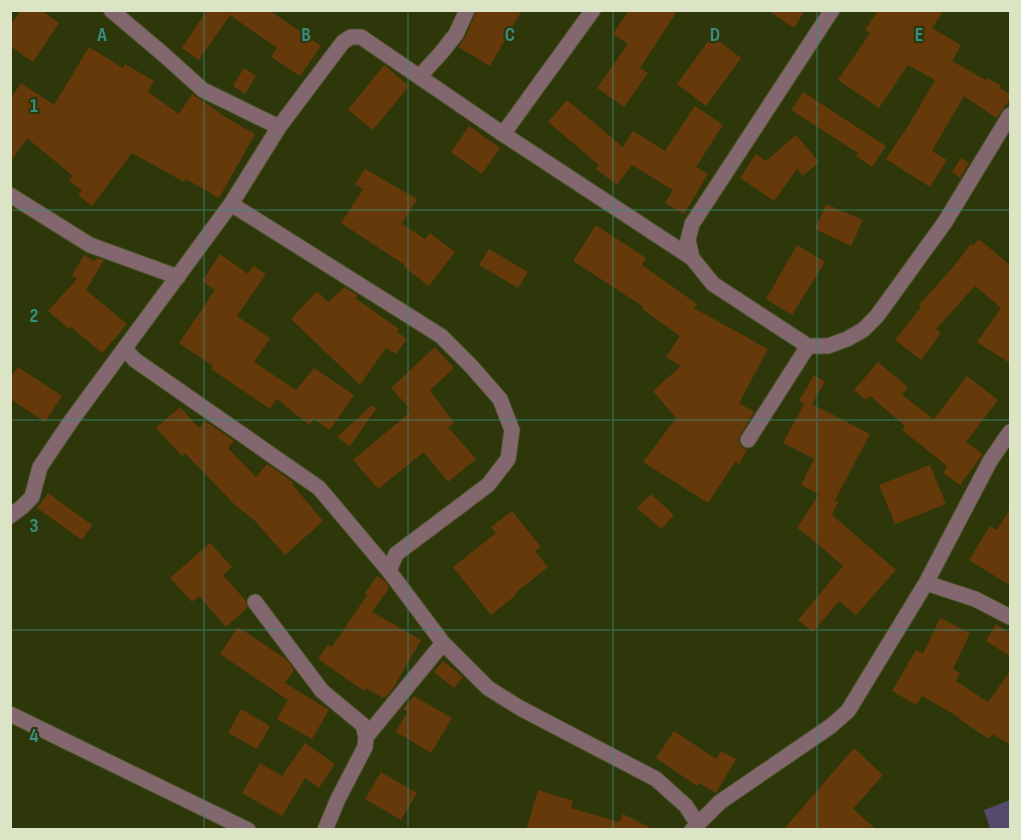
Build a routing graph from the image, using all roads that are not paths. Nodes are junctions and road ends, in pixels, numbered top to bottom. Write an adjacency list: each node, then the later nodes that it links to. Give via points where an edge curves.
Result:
1 (111, 10): 7 (street, via 203,90)
2 (467, 10): 5 (street, via 456,34)
3 (593, 10): 8 (street)
4 (832, 10): 11 (street, via 692,224 688,240)
5 (419, 77): 7 (street, via 361,37 351,37 343,42); 8 (street)
6 (1011, 115): 13 (street, via 945,222 877,316 847,339 828,346)
7 (279, 127): 10 (street)
8 (503, 134): 11 (street)
9 (11, 196): 12 (street, via 90,245)
10 (231, 204): 12 (street); 18 (street, via 441,336 500,399 512,430 508,459 488,485 396,554)
11 (692, 258): 13 (street, via 714,284)
12 (177, 277): 14 (street)
13 (808, 346): 16 (street)
14 (125, 349): 17 (street, via 40,467 32,497); 18 (street, via 135,360 320,488)
15 (1011, 432): 19 (street, via 990,461)
16 (748, 440)
17 (10, 516)
18 (389, 571): 22 (street)
19 (927, 583): 21 (street, via 975,599); 25 (street, via 848,711 720,802)
20 (255, 602): 24 (street, via 322,691 363,725)
21 (1011, 617)
22 (443, 643): 24 (street); 25 (street, via 488,688 656,780 686,806)
23 (10, 714): 26 (street)
24 (366, 736): 27 (street, via 365,747)
25 (695, 826)
26 (248, 830)
27 (326, 830)

